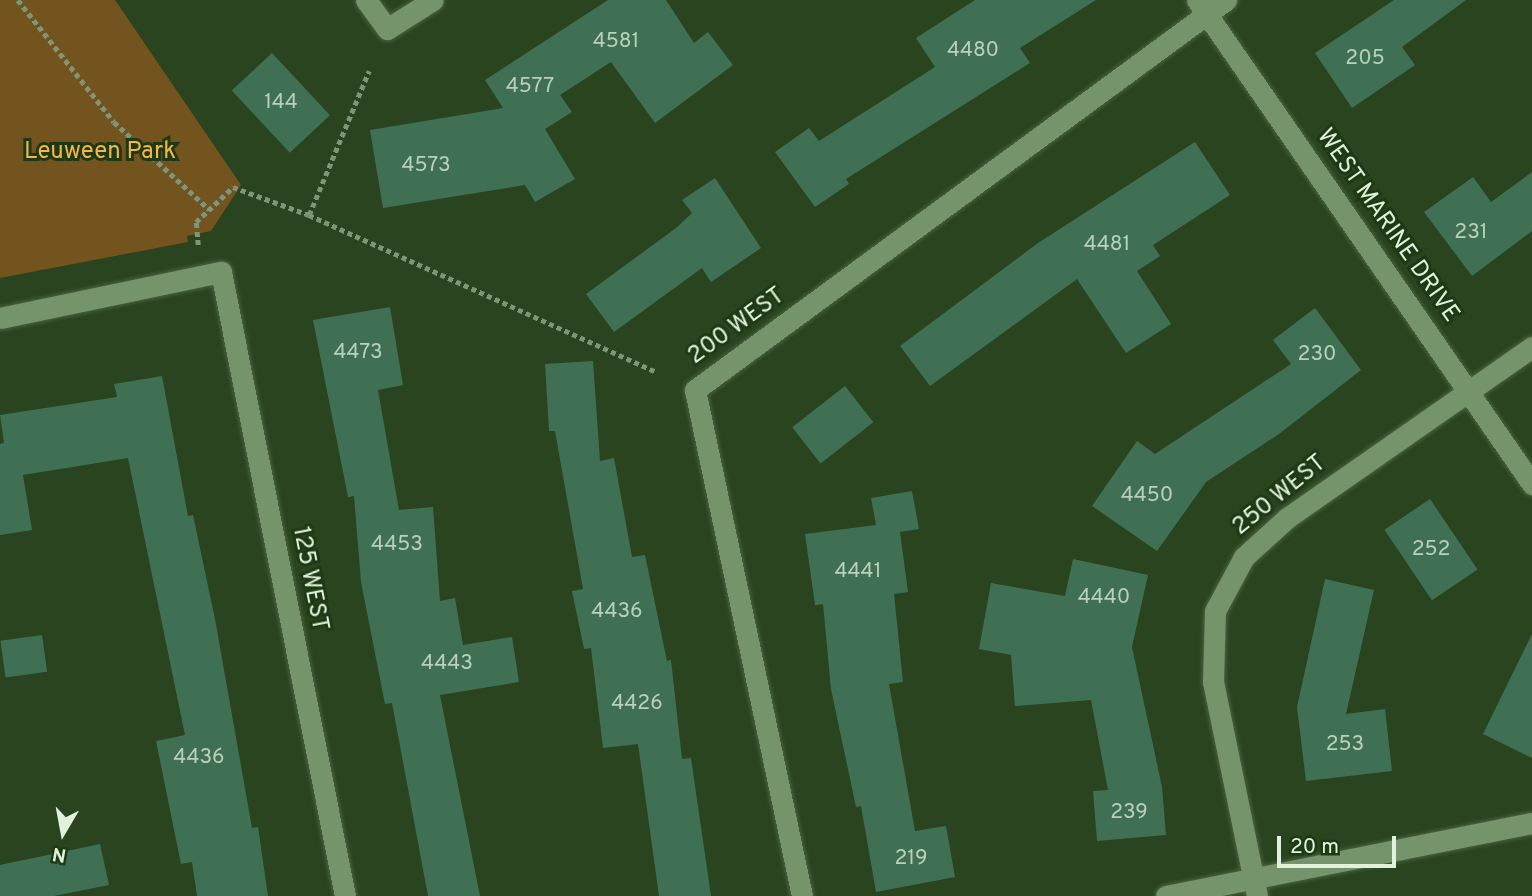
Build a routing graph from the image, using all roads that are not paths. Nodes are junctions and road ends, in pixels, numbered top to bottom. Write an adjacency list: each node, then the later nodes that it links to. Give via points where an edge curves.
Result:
1 (366, 0): 2 (street, via 387,30)
2 (433, 0)
3 (1226, 0): 4 (street, 200 WEST)
4 (1202, 6): 7 (street, WEST MARINE DRIVE); 12 (street, 200 WEST, via 695,390)
5 (0, 318): 11 (street, 125 WEST, via 221,272)
6 (1532, 347): 7 (street, 250 WEST)
7 (1469, 392): 8 (street, WEST MARINE DRIVE); 10 (street, 250 WEST, via 1287,518 1244,557 1215,611 1213,682)
8 (1532, 484)
9 (1532, 823): 10 (street)
10 (1256, 887): 13 (street)
11 (345, 896)
12 (802, 896)
13 (1166, 896)

